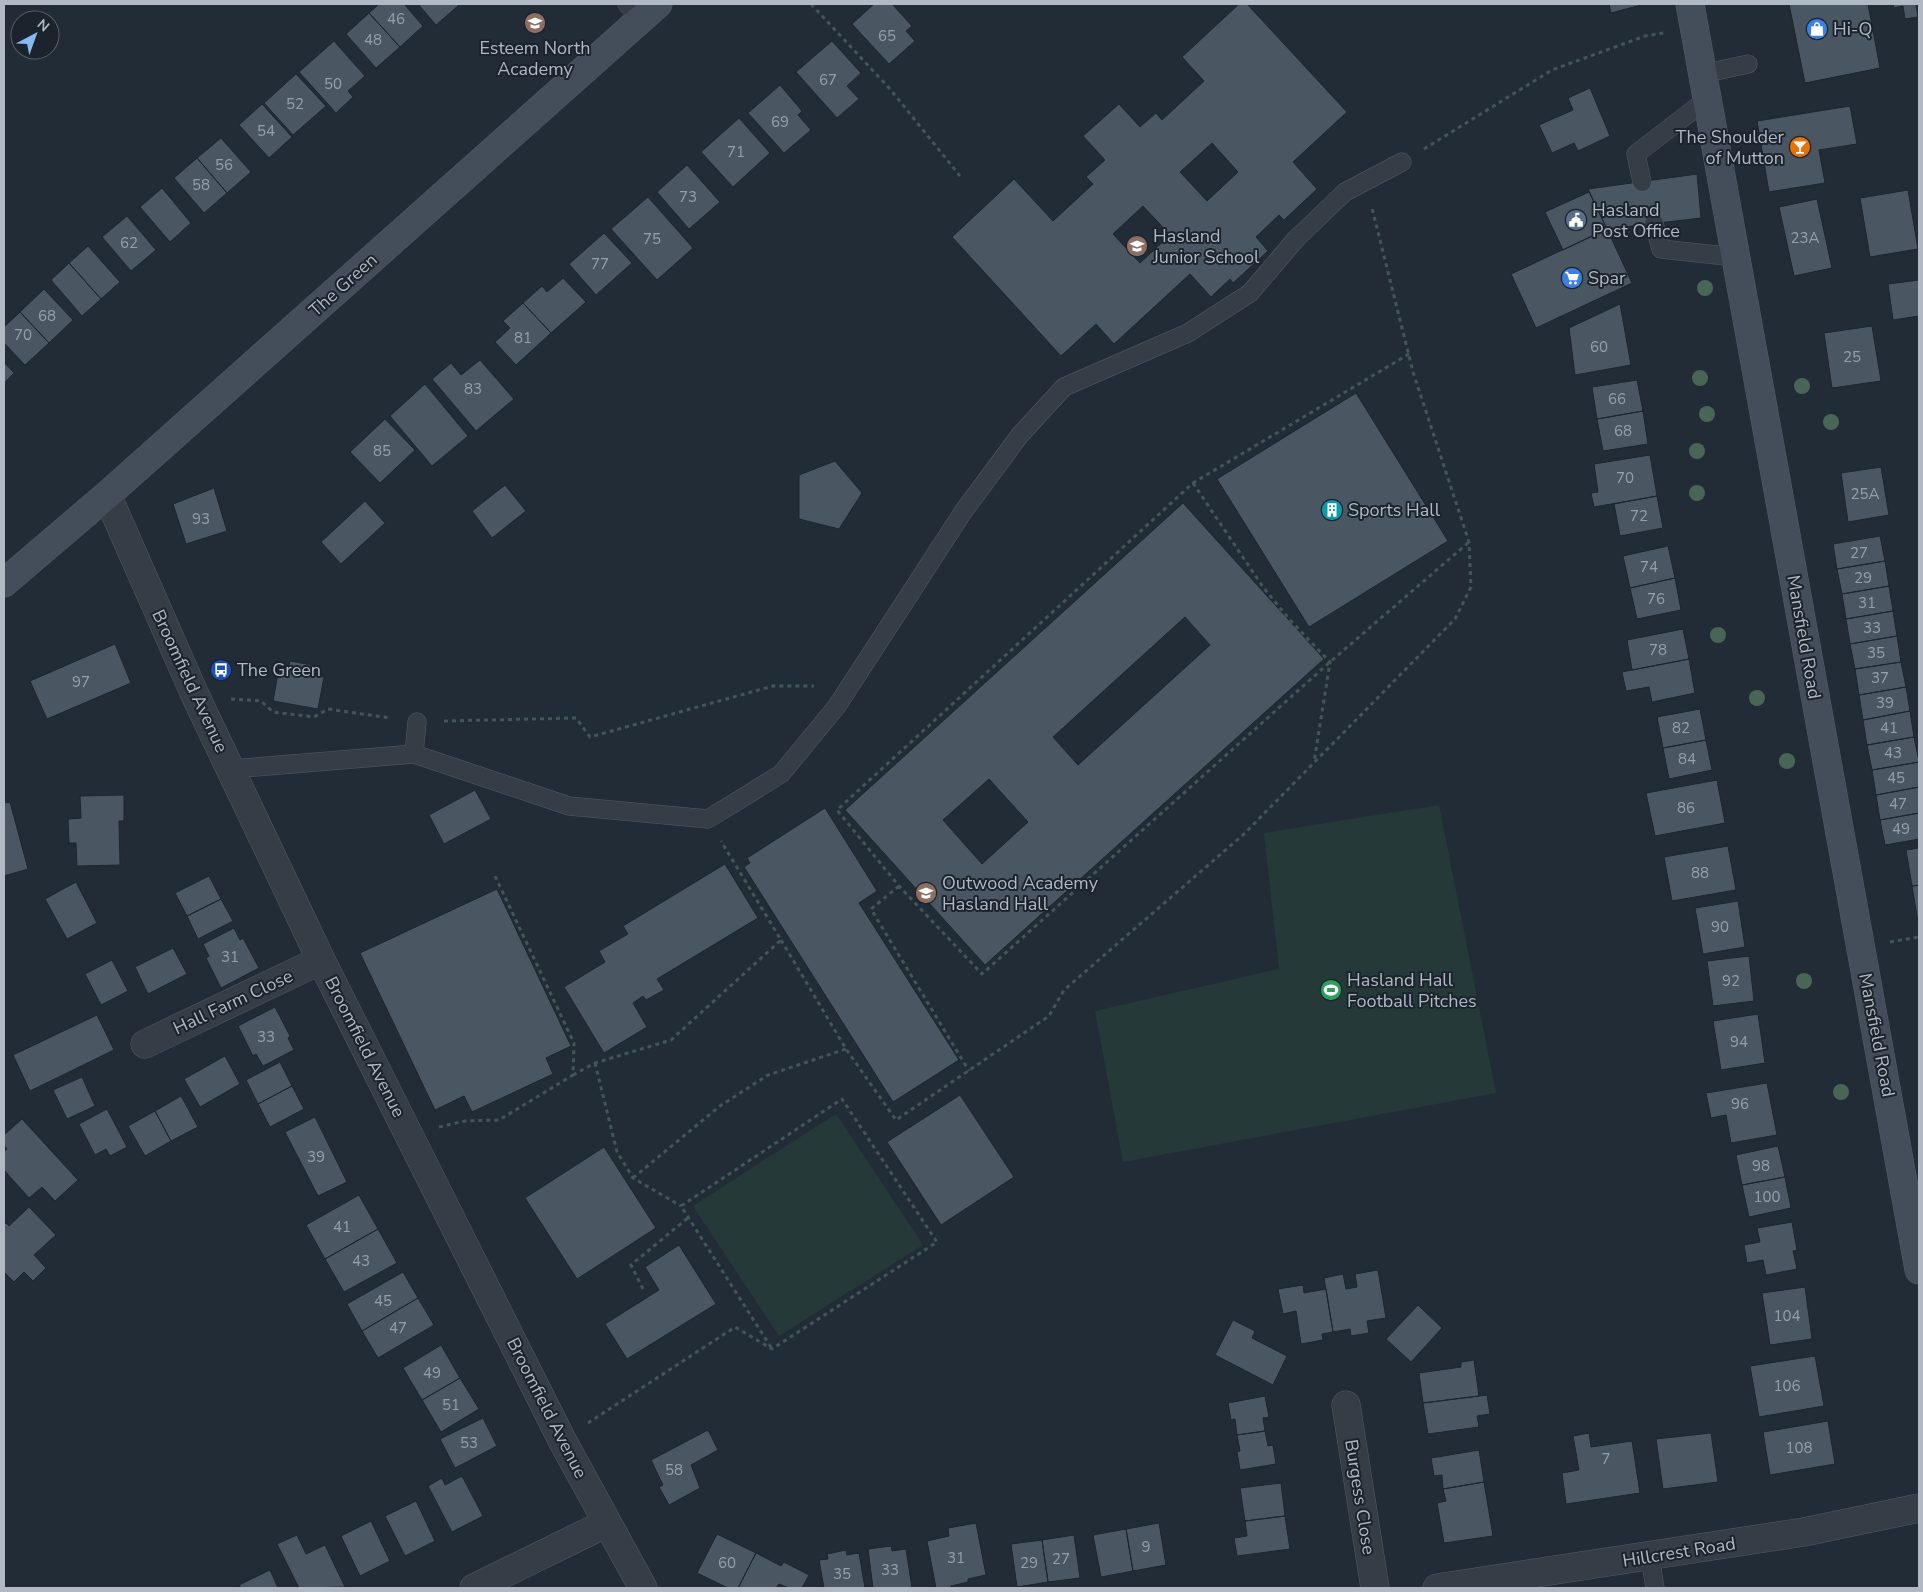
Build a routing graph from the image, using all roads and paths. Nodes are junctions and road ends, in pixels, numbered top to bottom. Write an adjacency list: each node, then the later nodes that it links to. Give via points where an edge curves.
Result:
1 (811, 4): 7 (path, via 890,90)
2 (642, 9): 14 (main road, The Green)
3 (1692, 17): 5 (main road, Mansfield Road); 6 (path, via 1552,70)
4 (1748, 64): 5 (lane)
5 (1704, 87): 8 (lane, via 1636,154); 11 (main road, Mansfield Road)
6 (1402, 162): 24 (lane, via 1345,192 1296,240 1250,293 1188,333 1064,387 1020,435 963,512 837,706 781,774)
7 (960, 176)
8 (1642, 182)
9 (1370, 200): 12 (path)
10 (1654, 223): 11 (lane, via 1660,250)
11 (1735, 257): 36 (main road, Mansfield Road)
12 (1409, 354): 13 (path); 15 (path)
13 (1193, 483): 17 (path, via 1263,587); 26 (path, via 837,810)
14 (107, 495): 16 (main road, The Green); 19 (street, Broomfield Avenue)
15 (1469, 542): 17 (path); 22 (path, via 1471,587 1455,619)
16 (4, 583)
17 (1330, 662): 22 (path); 26 (path, via 982,974)
18 (814, 686): 20 (path, via 772,686 590,738 576,718)
19 (195, 695): 20 (path, via 260,701 274,712 314,717 328,709); 23 (street, Broomfield Avenue)
20 (417, 722): 21 (lane)
21 (414, 754): 23 (lane); 24 (lane, via 570,806)
22 (1314, 763): 32 (path, via 1244,834 1064,990 1049,1016)
23 (231, 769): 28 (street, Broomfield Avenue)
24 (708, 819): 27 (path)
25 (495, 876): 33 (path, via 574,1043)
26 (899, 886): 32 (path, via 871,909)
27 (781, 940): 30 (path); 31 (path, via 671,1040)
28 (321, 960): 29 (street, Hall Farm Close); 34 (street, Broomfield Avenue)
29 (145, 1044)
30 (846, 1049): 32 (path, via 896,1120); 35 (path, via 768,1075 720,1106)
31 (595, 1063): 33 (path); 35 (path, via 617,1152)
32 (969, 1071)
33 (573, 1075): 34 (path, via 499,1120 464,1121)
34 (410, 1134): 43 (street, Broomfield Avenue)
35 (633, 1178): 37 (path)
36 (1913, 1197): 39 (main road, Mansfield Road)
37 (681, 1206): 38 (path); 41 (path, via 842,1099 937,1242)
38 (689, 1217): 40 (path, via 630,1265); 41 (path)
39 (1919, 1270)
40 (643, 1289)
41 (772, 1349): 43 (path, via 735,1327)
42 (1346, 1406): 49 (street, Burgess Close)
43 (562, 1440): 45 (street, Broomfield Avenue)
44 (1919, 1508): 46 (street, Hillcrest Road, via 1804,1532)
45 (608, 1523): 47 (street); 48 (street, Broomfield Avenue)
46 (1650, 1557): 50 (street, Hillcrest Road); 51 (lane)
47 (474, 1588)
48 (643, 1588)
49 (1375, 1588)
50 (1437, 1588)
51 (1655, 1588)

